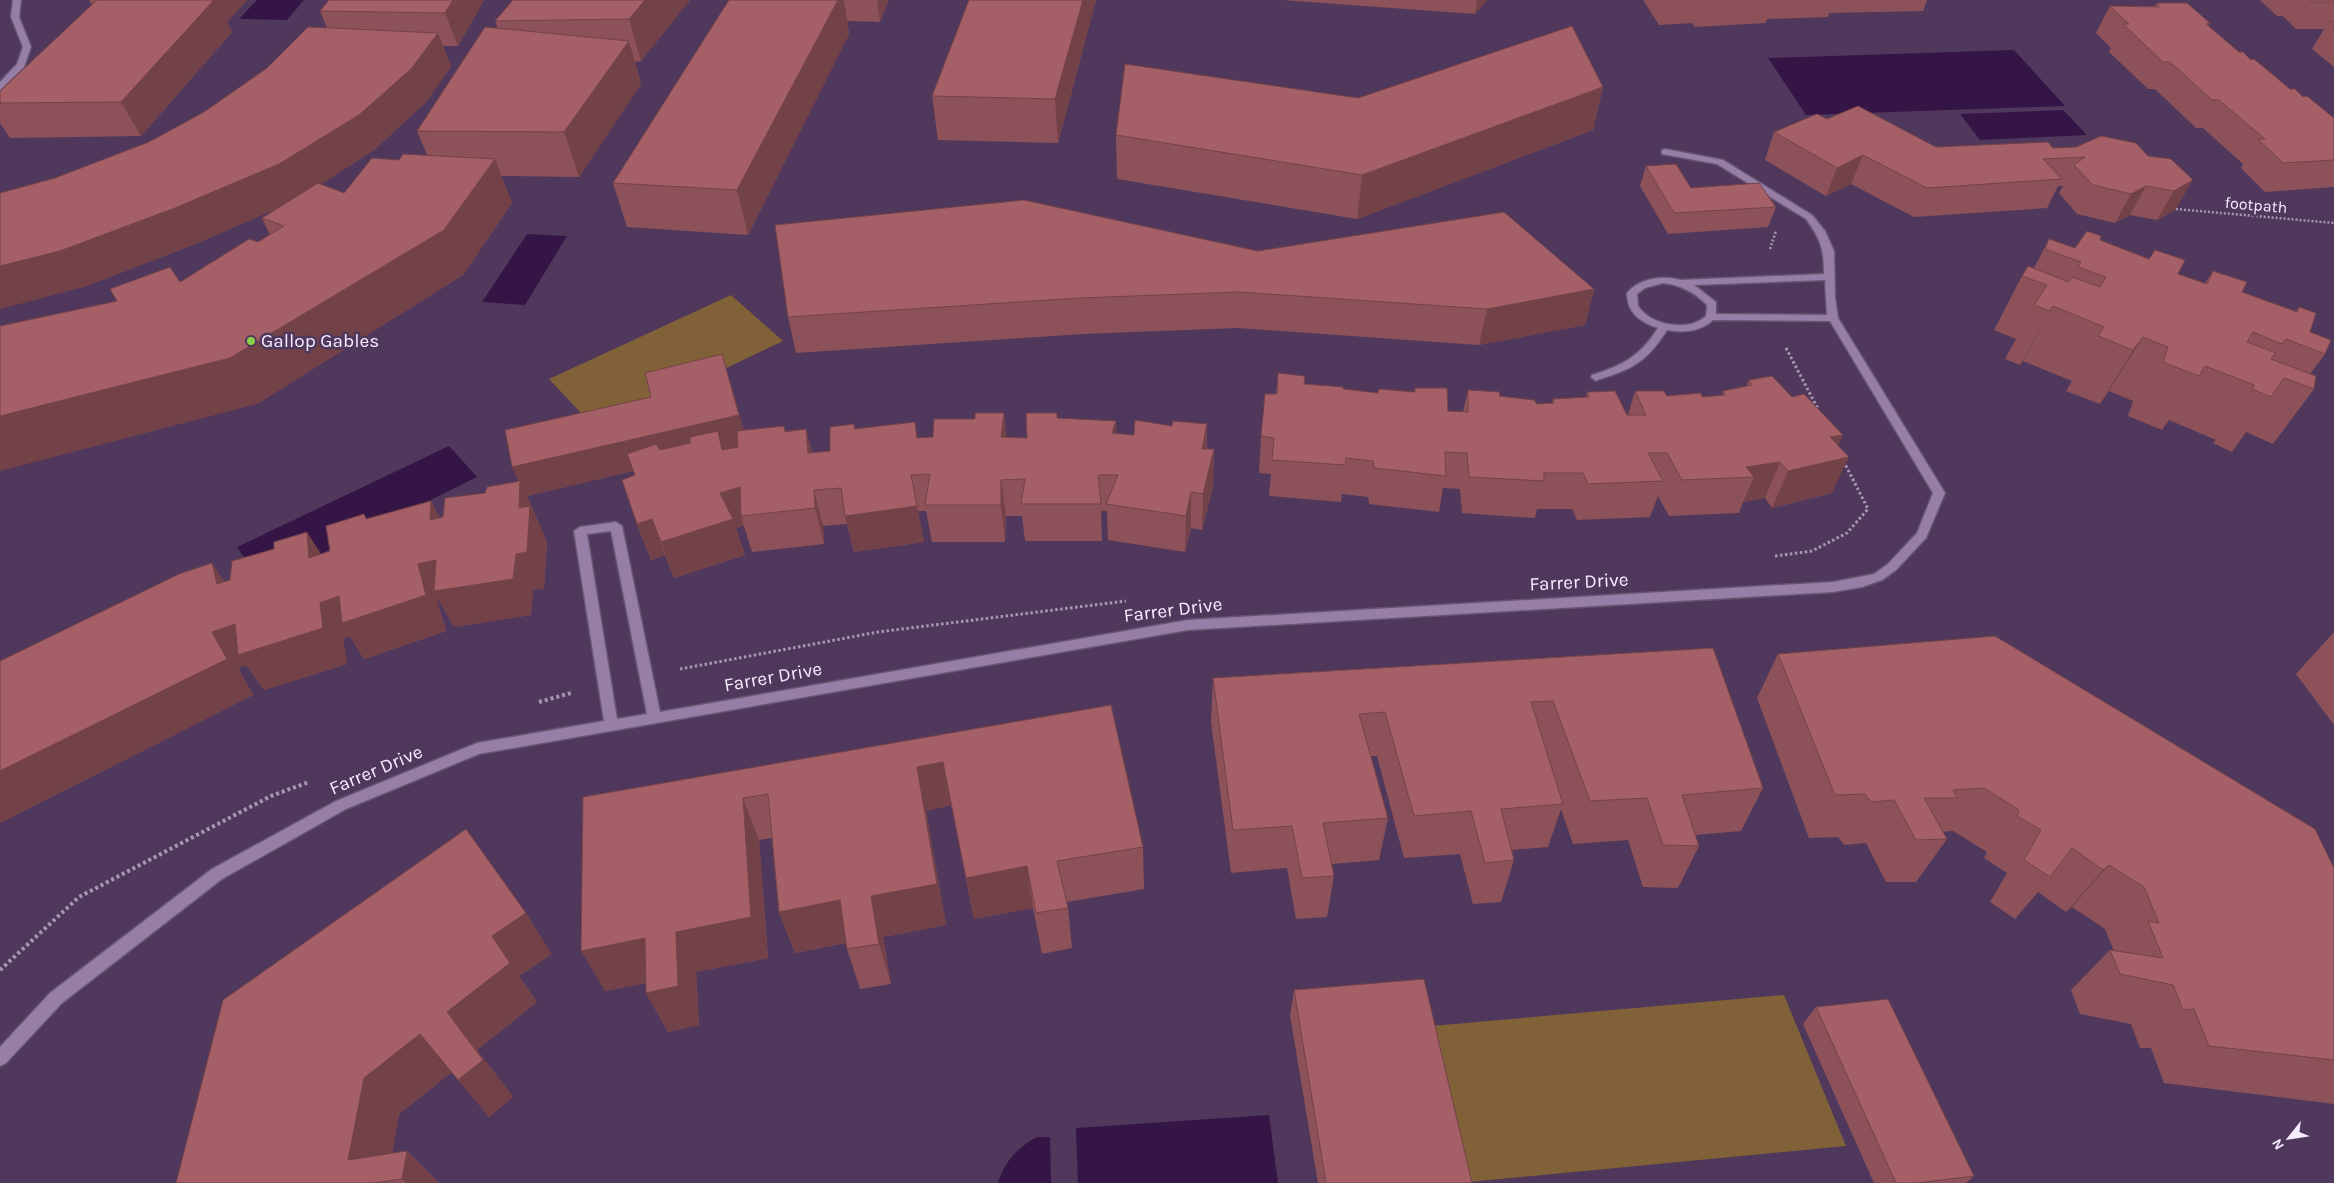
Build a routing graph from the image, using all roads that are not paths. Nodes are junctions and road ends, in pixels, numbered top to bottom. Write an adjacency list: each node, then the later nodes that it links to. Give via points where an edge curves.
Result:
1 (17, 0): 2 (street, via 15,17 27,47 21,65)
2 (0, 88)
3 (1665, 152): 4 (street, Farrer Drive, via 1720,162 1809,217 1830,252)
4 (1830, 277): 5 (street); 7 (street, Farrer Drive)
5 (1681, 282): 6 (street, via 1701,291 1712,304); 8 (street, via 1660,280 1642,284 1632,294 1633,306 1645,318)
6 (1711, 317): 7 (street); 8 (street, via 1701,325 1684,329)
7 (1833, 318): 10 (street, Farrer Drive, via 1939,493 1922,535 1878,577 1823,588 1188,625)
8 (1664, 327): 9 (street, via 1648,352 1626,368)
9 (1596, 377)
10 (655, 718): 11 (street, Farrer Drive); 11 (street, via 616,526 580,531)
11 (611, 724): 12 (street, Farrer Drive, via 477,749 341,805 217,874 56,998)
12 (0, 1058)

